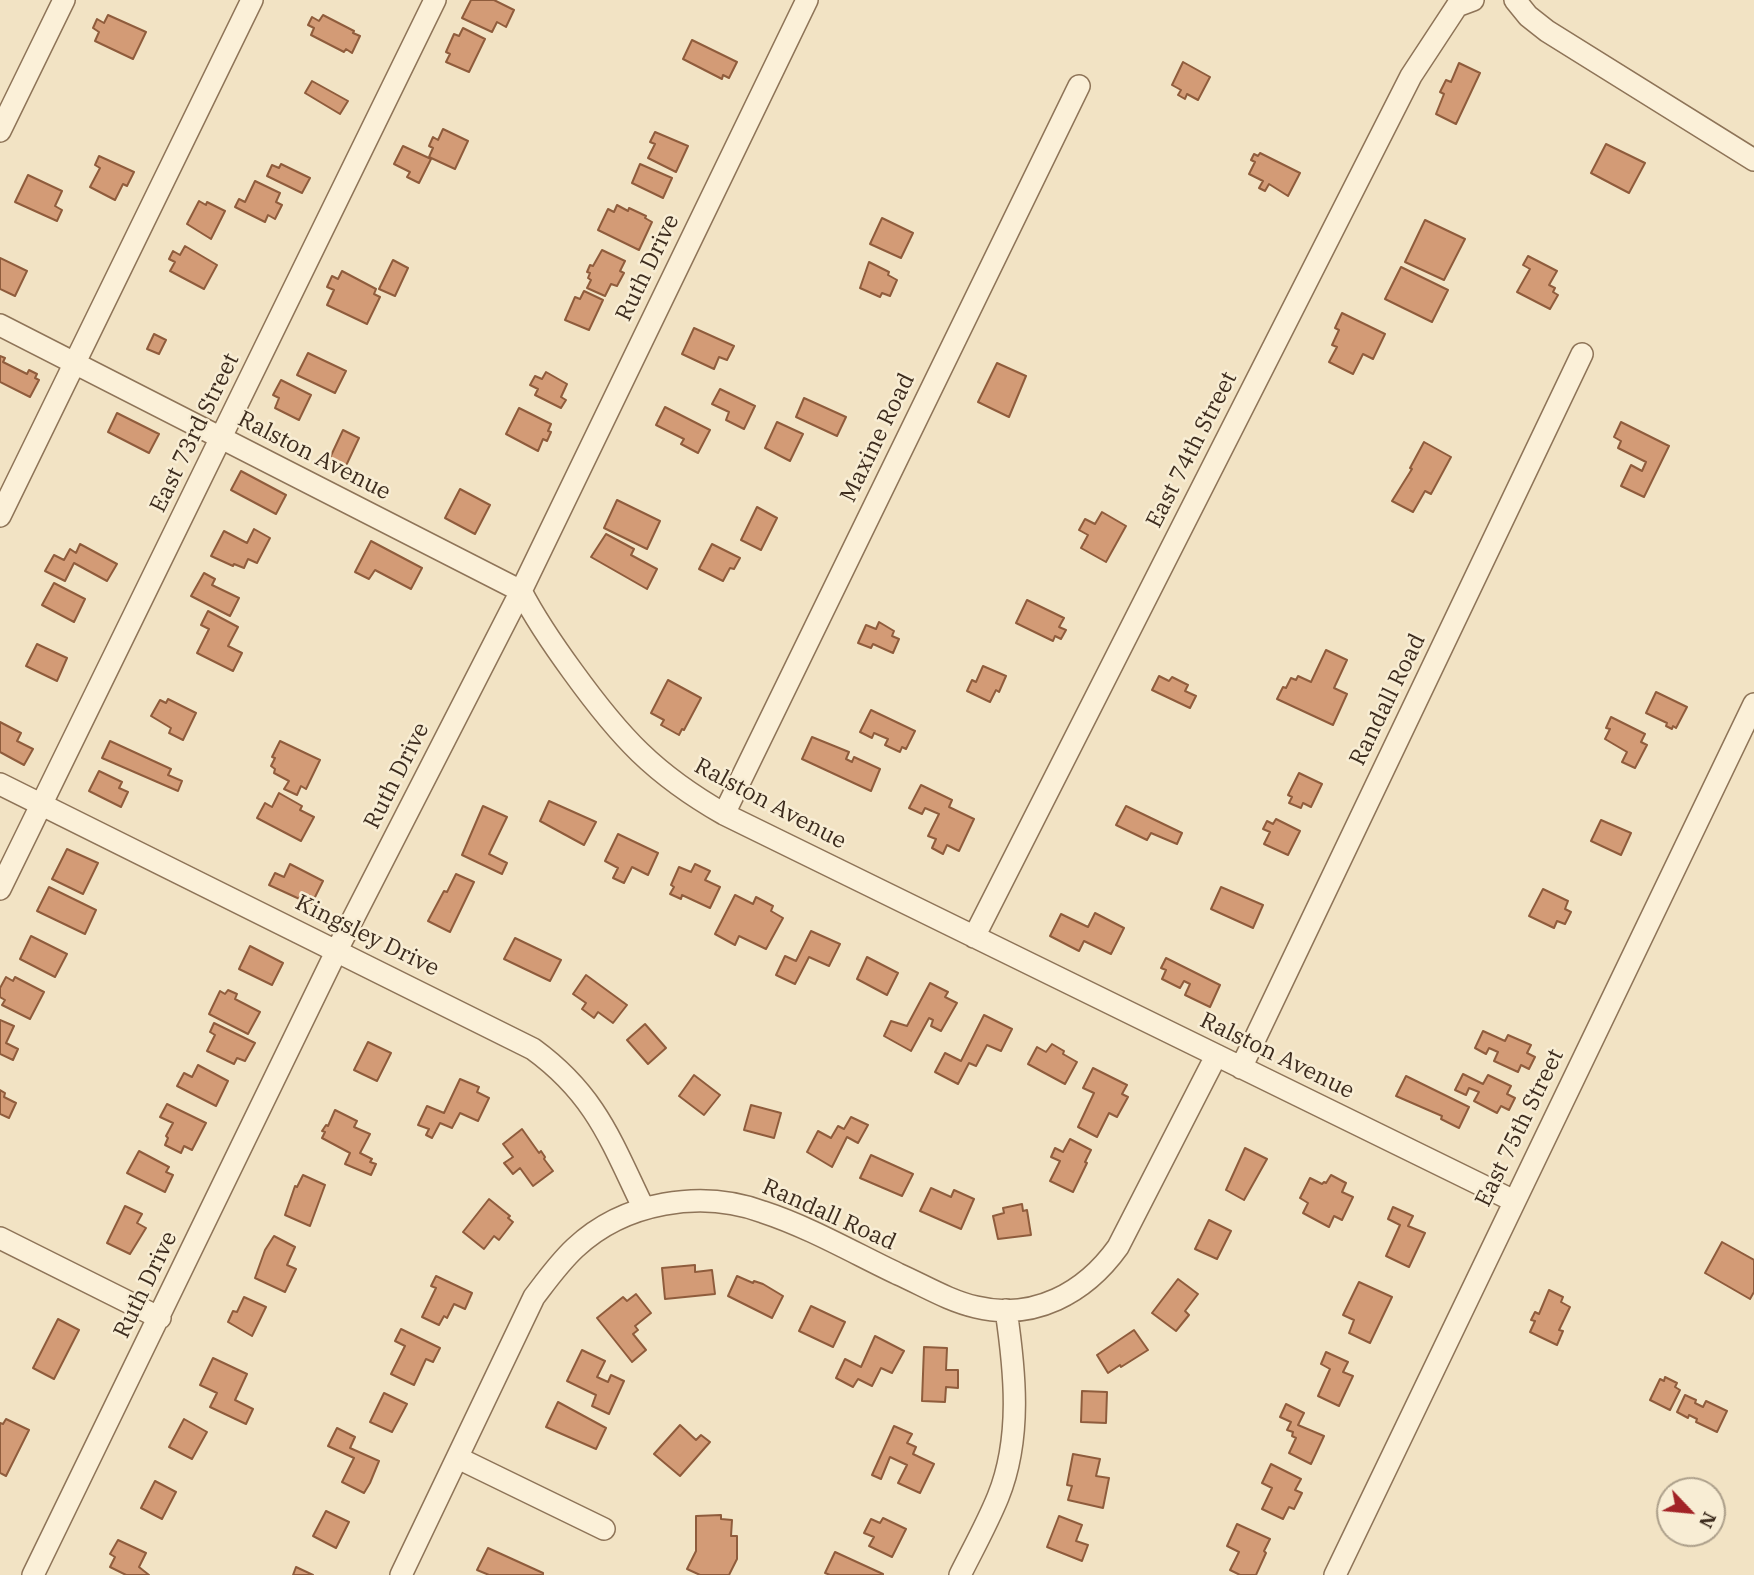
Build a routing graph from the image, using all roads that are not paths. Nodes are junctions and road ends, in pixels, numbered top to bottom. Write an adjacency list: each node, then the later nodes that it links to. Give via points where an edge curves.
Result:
1 (64, 0): 8 (street)
2 (252, 0): 12 (street)
3 (435, 0): 13 (street, East 73rd Street)
4 (807, 0): 15 (street, Ruth Drive)
5 (1473, 0): 22 (street, East 74th Street, via 1457,6 1411,76)
6 (1515, 0): 9 (street, via 1547,31)
7 (1079, 86): 20 (street, Maxine Road)
8 (0, 131)
9 (1754, 160)
10 (0, 325): 12 (street, Ralston Avenue)
11 (1582, 354): 25 (street, Randall Road)
12 (75, 363): 13 (street, Ralston Avenue); 14 (street)
13 (222, 438): 15 (street, Ralston Avenue); 19 (street, East 73rd Street)
14 (0, 516)
15 (521, 591): 20 (street, Ralston Avenue, via 536,621 624,738 678,786); 23 (street, Ruth Drive)
16 (1754, 704): 17 (street, East 75th Street)
17 (1749, 717): 26 (street, East 75th Street)
18 (0, 784): 19 (street, Kingsley Drive)
19 (42, 805): 21 (street, East 73rd Street); 23 (street, Kingsley Drive)
20 (724, 814): 22 (street, Ralston Avenue)
21 (0, 889)
22 (974, 937): 24 (street, Ralston Avenue)
23 (337, 950): 27 (street, Kingsley Drive, via 517,1039 557,1066 599,1117); 30 (street, Ruth Drive)
24 (1216, 1056): 25 (street, Ralston Avenue); 29 (street, Randall Road, via 1107,1262 1087,1283 1061,1297)
25 (1241, 1068): 26 (street, Ralston Avenue)
26 (1514, 1200): 36 (street, East 75th Street)
27 (644, 1209): 29 (street, Randall Road, via 688,1201 744,1206 960,1302); 31 (street, Randall Road, via 608,1224 557,1266 534,1297)
28 (0, 1238): 30 (street)
29 (1006, 1310): 35 (street, via 1015,1413 1009,1459 999,1495)
30 (160, 1318): 33 (street, Ruth Drive)
31 (458, 1458): 32 (street); 34 (street, Randall Road)
32 (604, 1529)
33 (33, 1575)
34 (401, 1575)
35 (960, 1575)
36 (1335, 1575)

